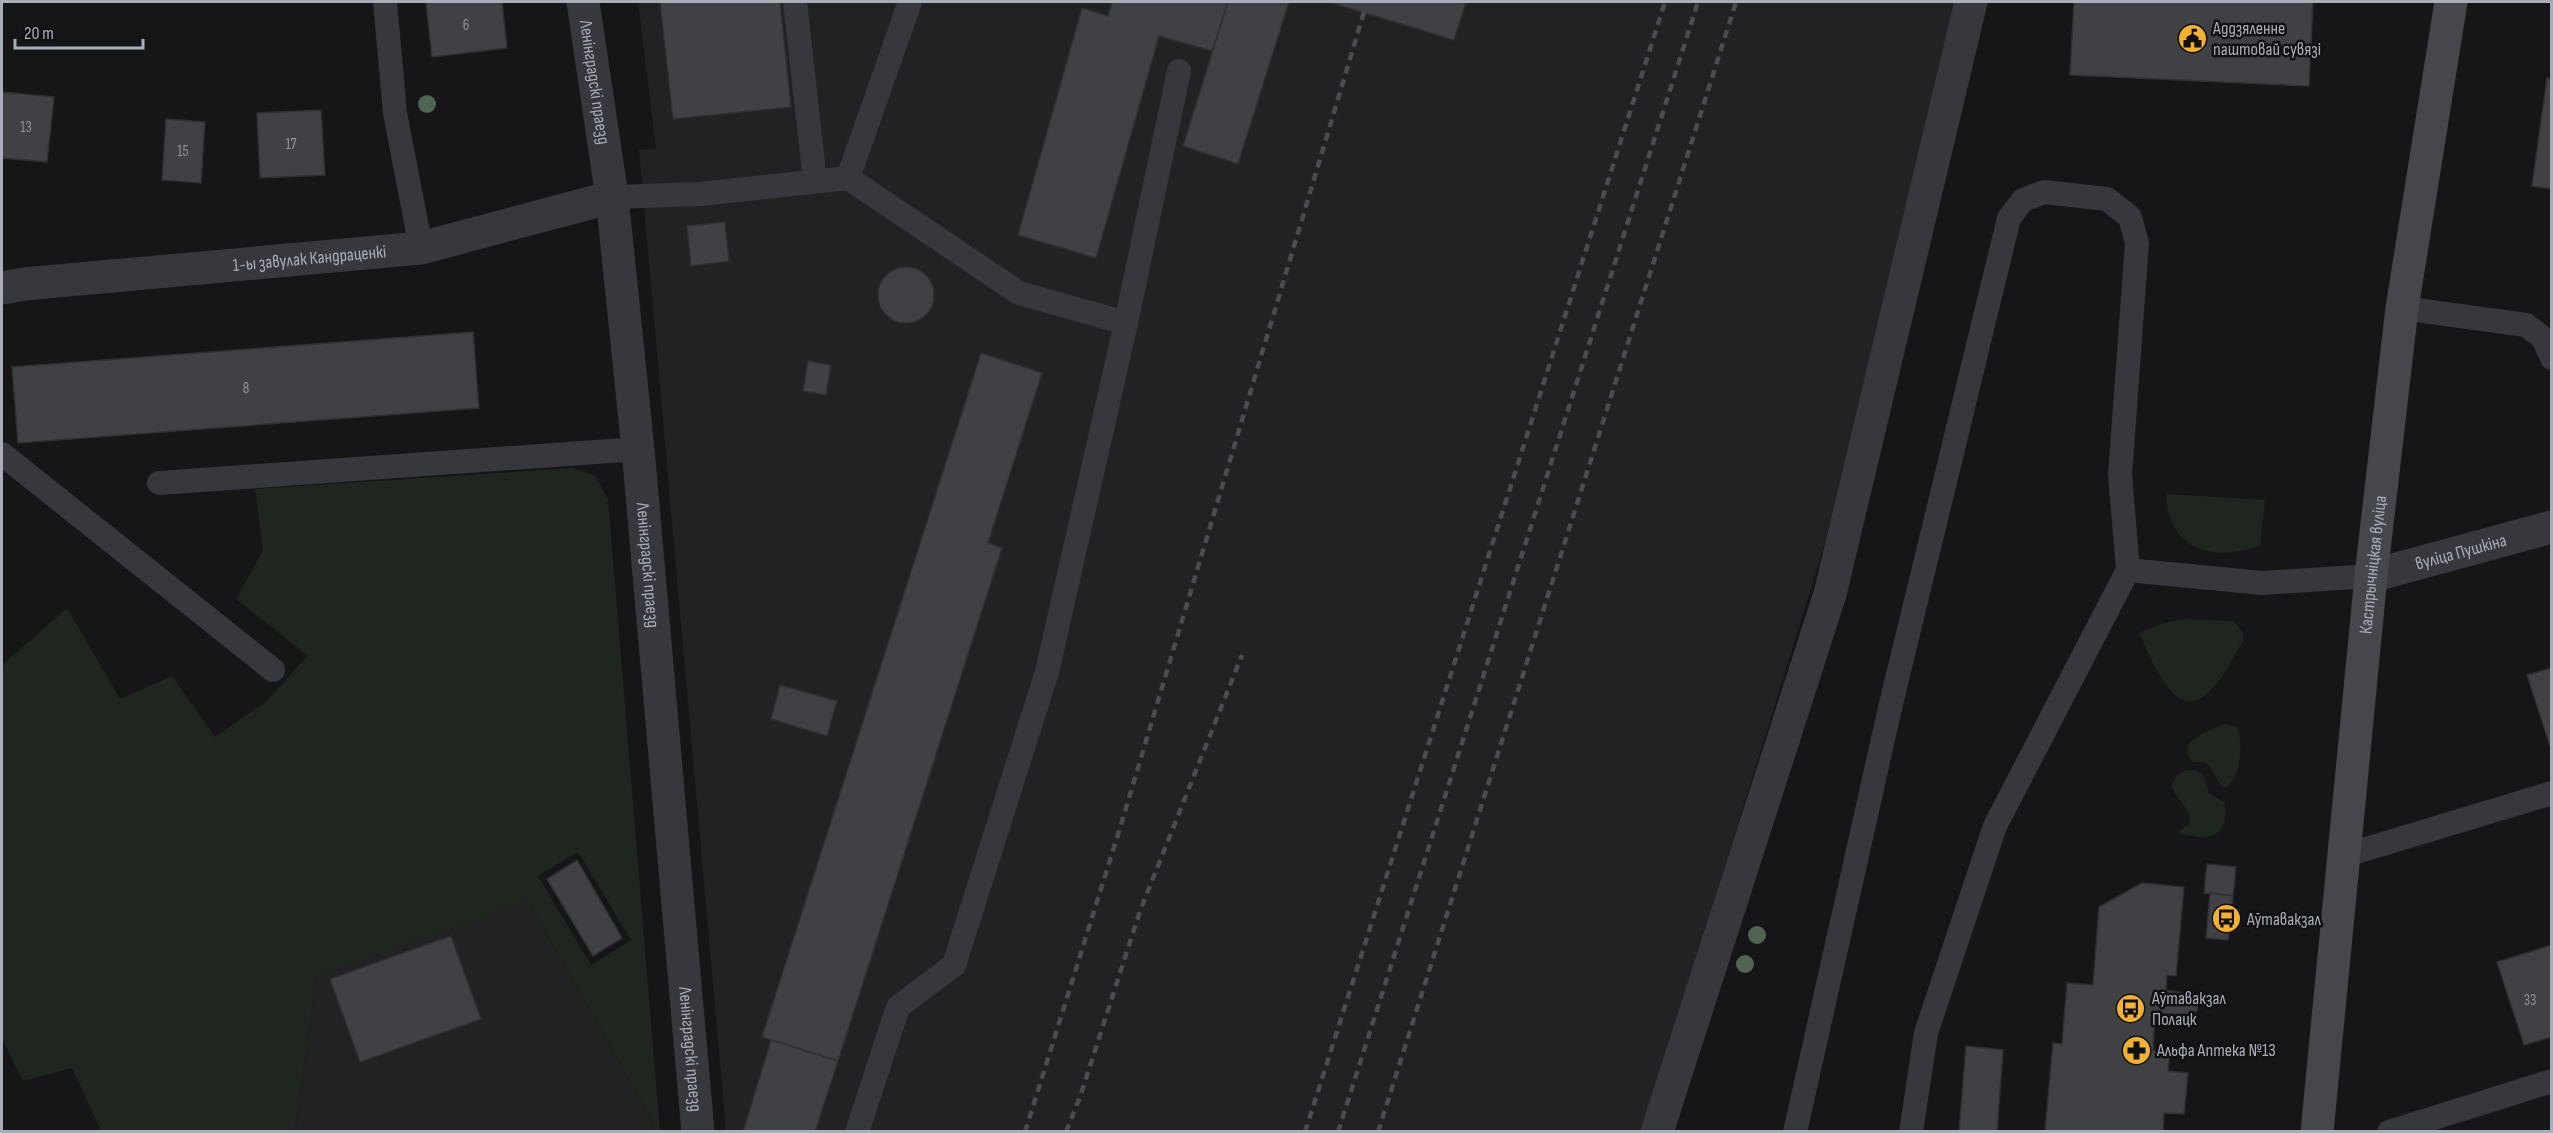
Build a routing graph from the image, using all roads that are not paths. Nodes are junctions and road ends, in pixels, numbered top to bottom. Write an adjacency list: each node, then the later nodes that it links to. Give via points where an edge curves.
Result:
1 (385, 2): 11 (lane, via 395,113)
2 (583, 2): 10 (street, Ленінградскі праезд)
3 (795, 2): 9 (lane)
4 (910, 2): 8 (lane)
5 (1971, 2): 28 (street, via 1830,594)
6 (2451, 2): 13 (main road, Кастрычніцкая вуліца)
7 (1179, 72): 14 (lane)
8 (848, 178): 9 (lane); 14 (lane, via 1019,293)
9 (815, 181): 10 (lane, via 701,194)
10 (612, 197): 11 (street, 1-ы завулак Кандраценкі); 16 (street, Ленінградскі праезд)
11 (421, 248): 12 (street, 1-ы завулак Кандраценкі)
12 (2, 288)
13 (2402, 308): 15 (lane, via 2526,325 2543,338); 21 (main road, Кастрычніцкая вуліца)
14 (1126, 323): 27 (lane, via 1047,672 954,965 898,1007)
15 (2552, 358)
16 (638, 449): 18 (lane); 26 (street, Ленінградскі праезд)
17 (2, 454): 22 (lane)
18 (159, 483)
19 (2552, 527): 21 (street, вуліца Пушкіна)
20 (2128, 570): 21 (lane, via 2262,583); 29 (lane, via 2120,475 2138,243 2130,218 2108,199 2044,192 2023,200 2008,218 1890,708); 30 (lane, via 1995,826 1926,1033)
21 (2370, 576): 24 (main road, Кастрычніцкая вуліца)
22 (273, 670)
23 (2552, 793): 24 (lane)
24 (2343, 856): 31 (main road, Кастрычніцкая вуліца)
25 (2552, 1080): 32 (lane)
26 (698, 1131)
27 (857, 1131)
28 (1657, 1131)
29 (1795, 1131)
30 (1911, 1131)
31 (2317, 1131)
32 (2389, 1131)

